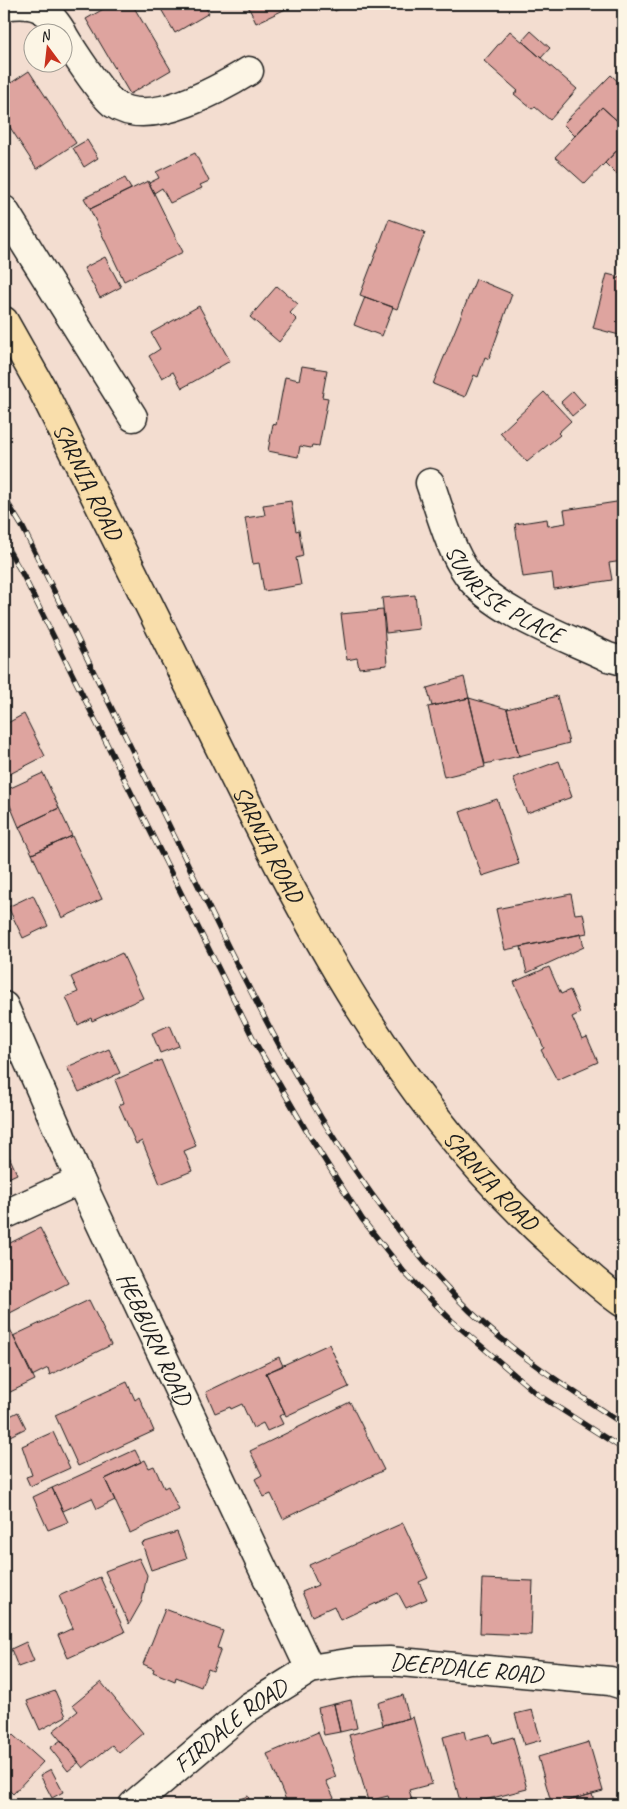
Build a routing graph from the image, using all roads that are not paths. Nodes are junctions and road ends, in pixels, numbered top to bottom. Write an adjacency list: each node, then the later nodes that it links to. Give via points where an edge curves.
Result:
1 (4, 6): 2 (street, via 39,6)
2 (56, 22)
3 (72, 47): 4 (street, via 114,104 133,112 186,104 215,92)
4 (249, 71)
5 (4, 210): 7 (street)
6 (4, 321): 13 (main road, SARNIA ROAD, via 40,385 264,839 312,931 364,1018 420,1100 484,1177 546,1237)
7 (132, 417)
8 (430, 483): 9 (street, SUNRISE PLACE, via 454,551 468,576 490,598 608,657)
9 (623, 661)
10 (4, 1006): 11 (street, HEBBURN ROAD)
11 (80, 1180): 12 (street); 14 (street, HEBBURN ROAD)
12 (4, 1214)
13 (620, 1295)
14 (310, 1669): 15 (street, DEEPDALE ROAD, via 354,1662 389,1661 610,1681); 16 (street, FIRDALE ROAD, via 249,1707)
15 (623, 1685)
16 (133, 1805)

